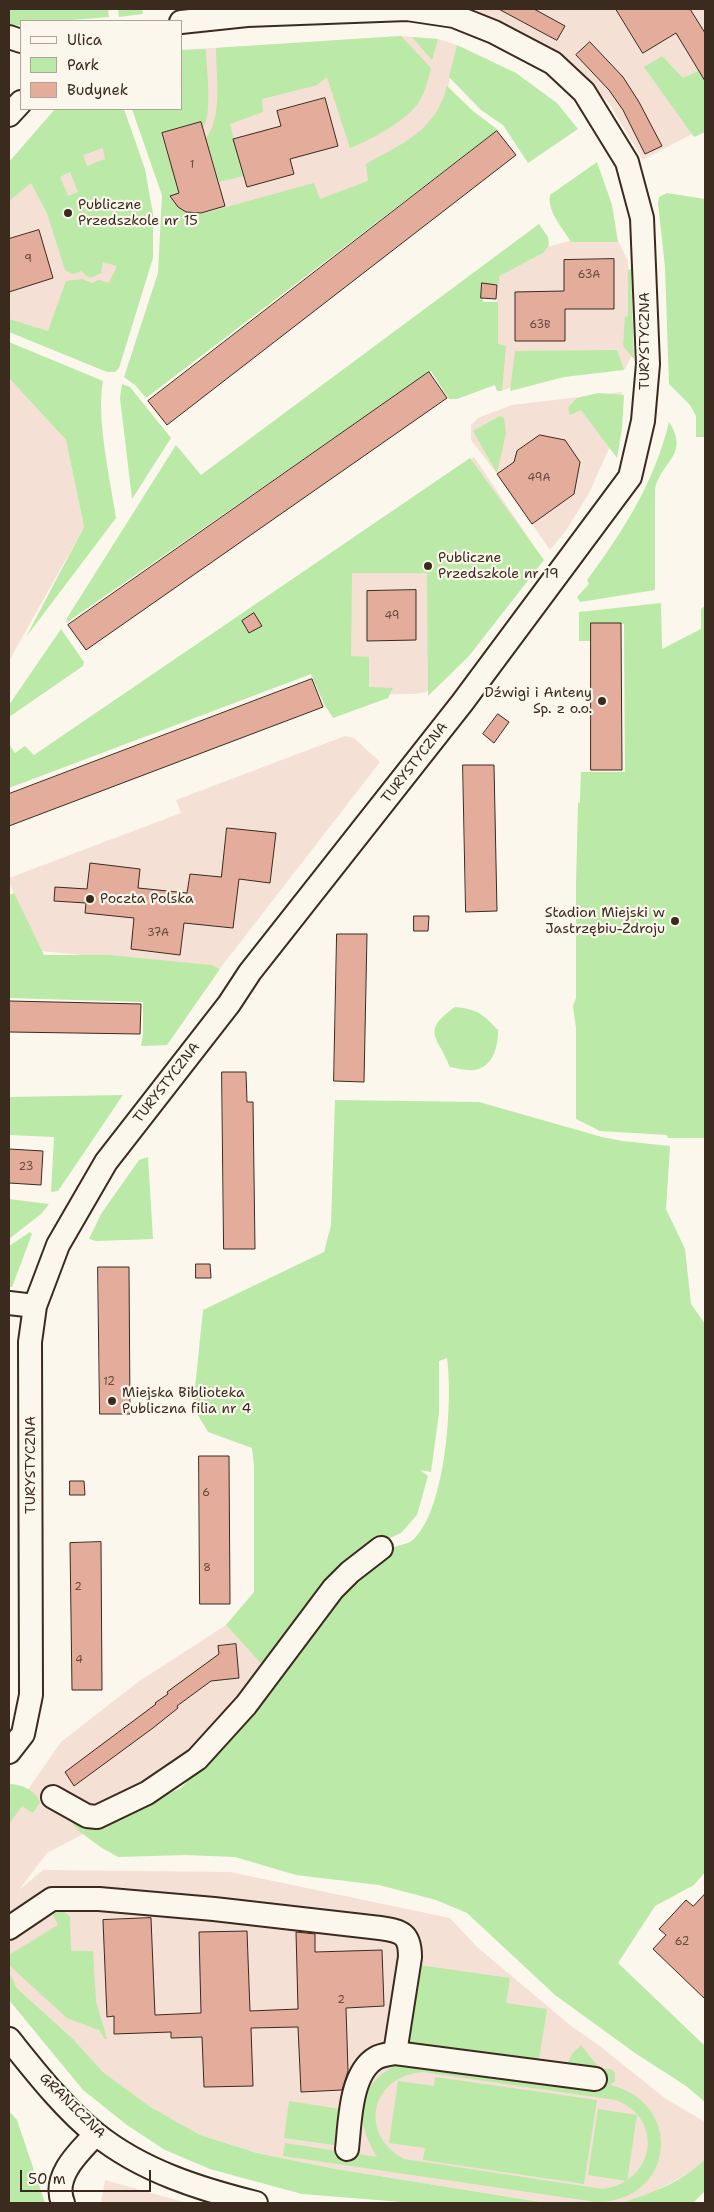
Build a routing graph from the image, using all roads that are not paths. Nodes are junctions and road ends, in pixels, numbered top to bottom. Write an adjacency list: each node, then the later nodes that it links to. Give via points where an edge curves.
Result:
1 (247, 12): 2 (street, TURYSTYCZNA); 6 (street, TURYSTYCZNA, via 407,9 454,16 494,32 553,63 584,92 627,162 642,218 648,364 643,421 630,477 462,703 250,972 229,1004 106,1162 58,1246)
2 (182, 22)
3 (20, 103): 4 (street)
4 (9, 115)
5 (9, 1303): 6 (street)
6 (35, 1306): 8 (street, TURYSTYCZNA, via 30,1342 31,1695 23,1734)
7 (381, 1548): 9 (street, via 333,1589 246,1705 197,1759 147,1793 98,1817 87,1816)
8 (9, 1752)
9 (53, 1797)
10 (9, 1928): 12 (street, via 52,1899 99,1899 234,1911 399,1932 406,1936 410,1957)
11 (9, 2039): 14 (street, GRANICZNA)
12 (395, 2053): 13 (street); 15 (street, via 376,2058 359,2079)
13 (595, 2079)
14 (96, 2134): 16 (street, via 62,2176); 17 (street, GRANICZNA, via 131,2158 174,2179)
15 (347, 2150)
16 (63, 2203)
17 (256, 2203)

